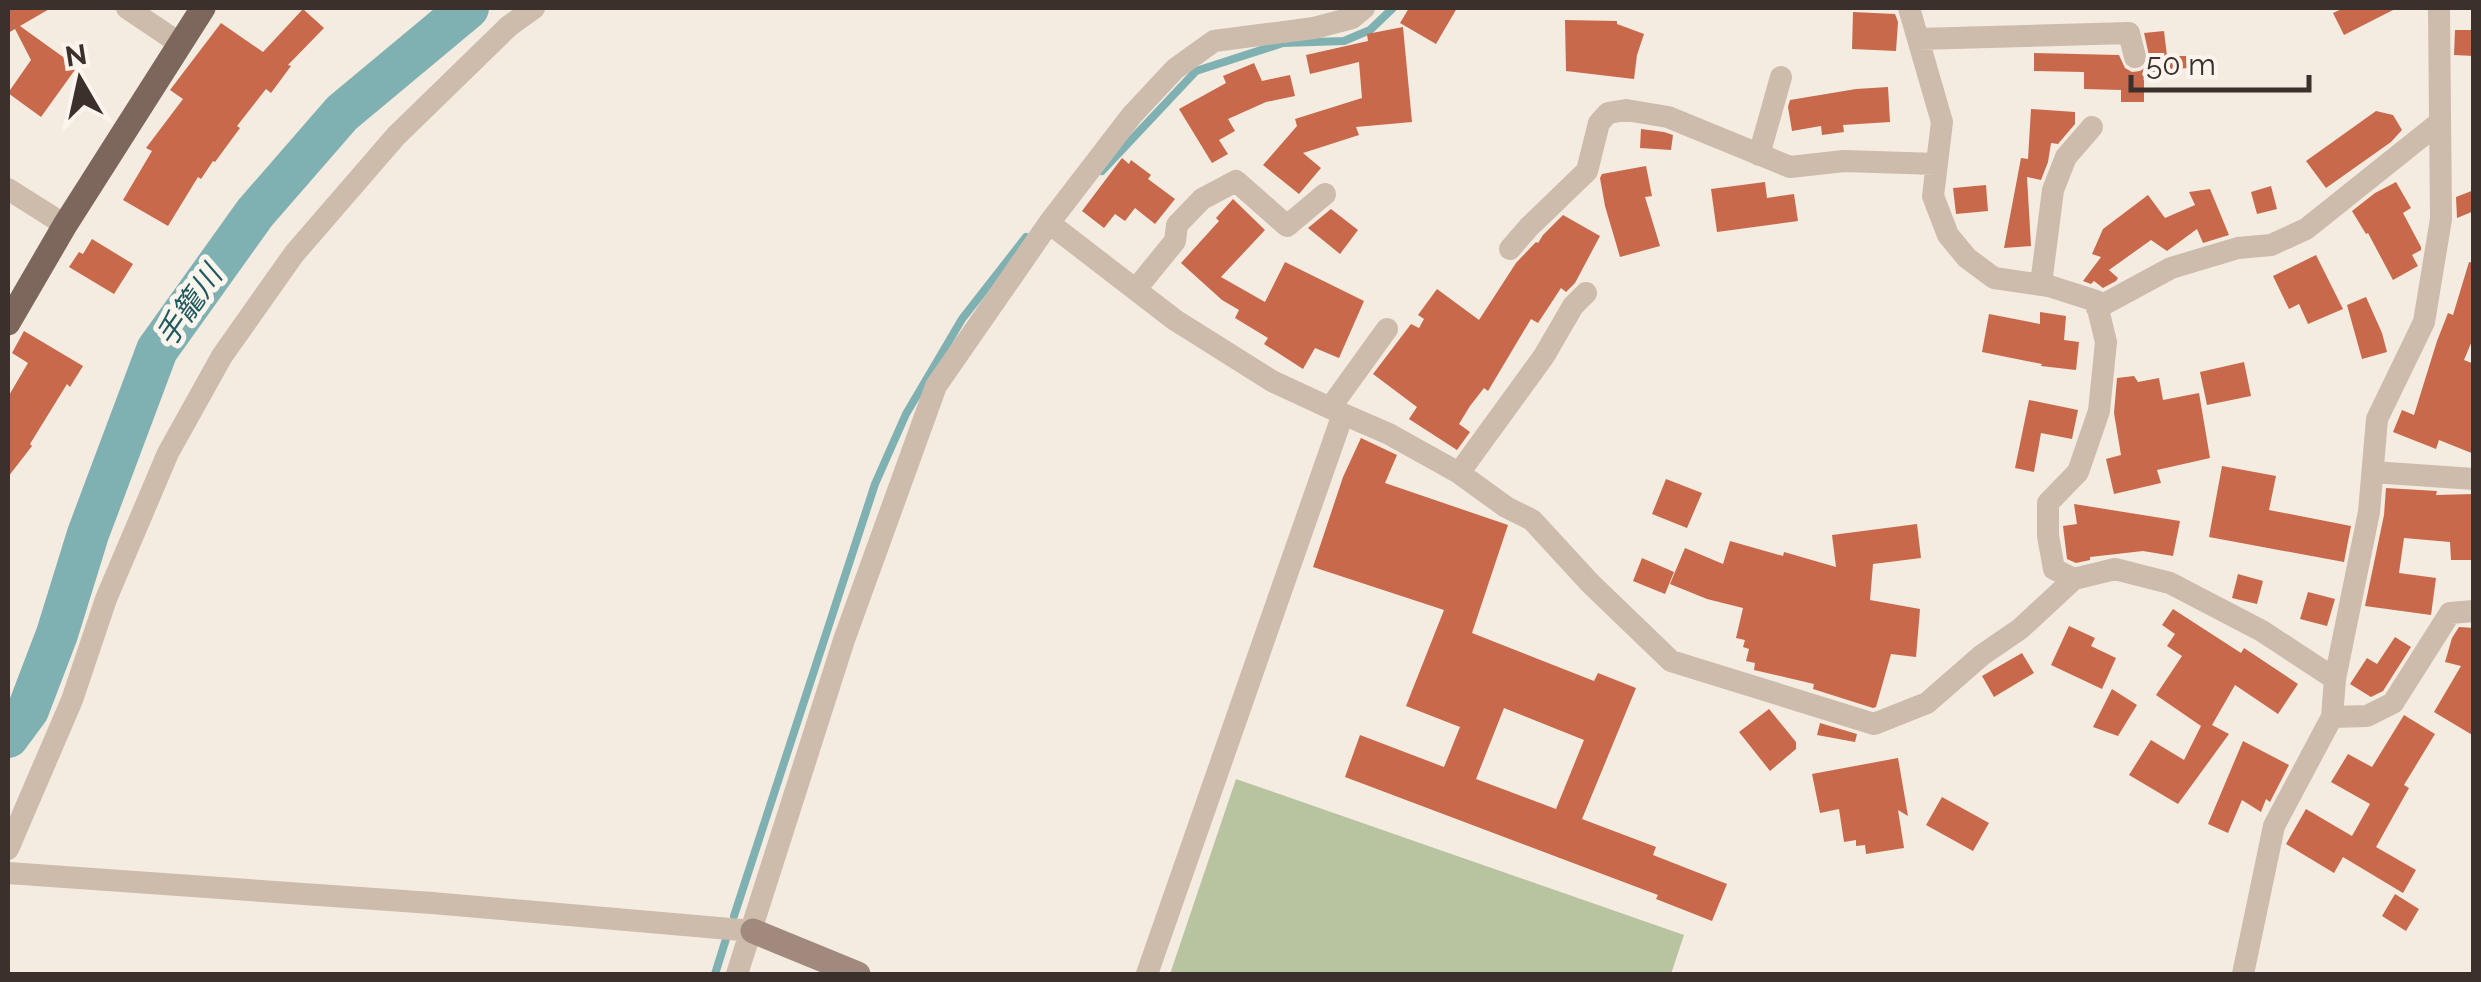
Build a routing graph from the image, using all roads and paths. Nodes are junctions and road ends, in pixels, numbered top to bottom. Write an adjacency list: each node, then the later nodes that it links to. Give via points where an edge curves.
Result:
1 (126, 8): 8 (street)
2 (203, 8): 8 (main road)
3 (534, 8): 34 (street, via 396,136 294,254 222,356 160,471)
4 (1364, 8): 17 (street, via 1314,28 1214,41 1132,115)
5 (1909, 8): 7 (street)
6 (2439, 8): 11 (street)
7 (1918, 39): 9 (street, via 2128,33); 14 (street, via 1942,122)
8 (179, 43): 18 (main road)
9 (2134, 57)
10 (1781, 77): 13 (street)
11 (2440, 122): 23 (street, via 2306,229 2271,246 2238,248 2171,268); 27 (street, via 2441,218 2424,322 2378,419)
12 (2092, 128): 20 (street, via 2066,157 2052,190)
13 (1759, 154): 14 (street, via 1790,167); 19 (street, via 1668,117 1608,113 1598,124 1588,172)
14 (1937, 164): 20 (street, via 1933,196 1948,235 1967,258 1994,278)
15 (10, 193): 18 (street)
16 (1326, 194): 21 (street, via 1287,226 1236,180 1177,225 1176,241)
17 (1049, 223): 21 (street); 36 (street, via 936,386 844,640)
18 (65, 226): 24 (main road)
19 (1510, 249)
20 (2040, 284): 23 (street, via 2096,301)
21 (1136, 290): 26 (street, via 1272,381)
22 (1586, 292): 28 (street)
23 (2098, 308): 30 (street, via 2106,342 2099,411 2078,472 2048,503 2054,569)
24 (8, 322)
25 (1387, 329): 26 (street)
26 (1336, 411): 28 (street); 39 (street)
27 (2373, 472): 29 (street); 32 (street)
28 (1459, 473): 30 (street, via 1532,520 1671,660 1874,724 1927,703)
29 (2474, 479)
30 (2074, 579): 32 (street, via 2114,569 2170,583 2262,630)
31 (2474, 611): 33 (street, via 2450,613 2393,703 2367,716)
32 (2335, 679): 33 (street)
33 (2332, 717): 40 (street, via 2274,826)
34 (8, 849)
35 (8, 873): 36 (street)
36 (752, 931): 37 (street); 38 (street)
37 (737, 974)
38 (858, 974)
39 (1148, 974)
40 (2244, 974)

